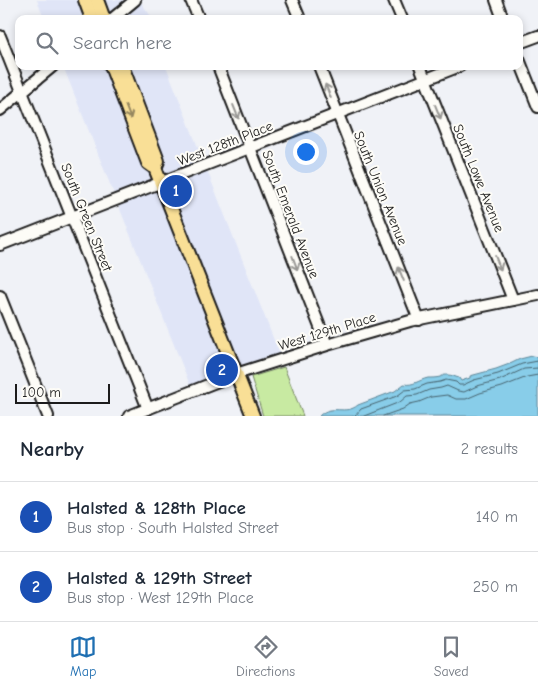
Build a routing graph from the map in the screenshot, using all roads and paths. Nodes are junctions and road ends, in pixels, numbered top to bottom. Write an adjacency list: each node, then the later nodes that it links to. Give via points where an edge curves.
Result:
1 (85, 0): 8 (main road)
2 (97, 0): 9 (main road)
3 (136, 0): 10 (street)
4 (192, 0): 11 (street)
5 (292, 0): 12 (street)
6 (394, 0): 13 (street)
7 (496, 0): 14 (street)
8 (91, 15)
9 (103, 15)
10 (117, 15)
11 (198, 15)
12 (298, 15)
13 (400, 15)
14 (502, 15)
15 (0, 36): 27 (street, South Green Street)
16 (538, 36): 17 (street)
17 (523, 42)
18 (48, 70): 27 (street)
19 (113, 70): 32 (main road, one-way to 32, via 148,163)
20 (124, 70): 32 (main road, via 158,161)
21 (220, 70): 31 (street, South Emerald Avenue, one-way to 31)
22 (320, 70): 30 (street, South Union Avenue, one-way to 22)
23 (422, 70): 26 (street, South Lowe Avenue)
24 (450, 70): 26 (street, West 128th Place)
25 (523, 70): 28 (street)
26 (426, 80): 30 (street, West 128th Place); 38 (street, South Lowe Avenue, one-way to 38)
27 (22, 92): 29 (street); 34 (street, South Green Street)
28 (538, 107)
29 (0, 110)
30 (337, 114): 31 (street, West 128th Place); 39 (street, South Union Avenue, one-way to 30)
31 (250, 148): 33 (street, West 128th Place); 40 (street, South Emerald Avenue, one-way to 40)
32 (156, 168): 33 (main road)
33 (161, 182): 34 (street, West 128th Place); 41 (main road)
34 (72, 217): 35 (street, West 128th Place); 42 (street, South Green Street)
35 (0, 245)
36 (538, 295): 38 (street, West 129th Place)
37 (0, 296): 43 (street)
38 (513, 300): 39 (street, West 129th Place)
39 (419, 320): 40 (street, West 129th Place)
40 (327, 345): 41 (street, West 129th Place)
41 (236, 374): 42 (street, West 129th Place); 45 (main road)
42 (148, 409): 44 (street, West 129th Place)
43 (48, 416)
44 (129, 416)
45 (253, 416)

